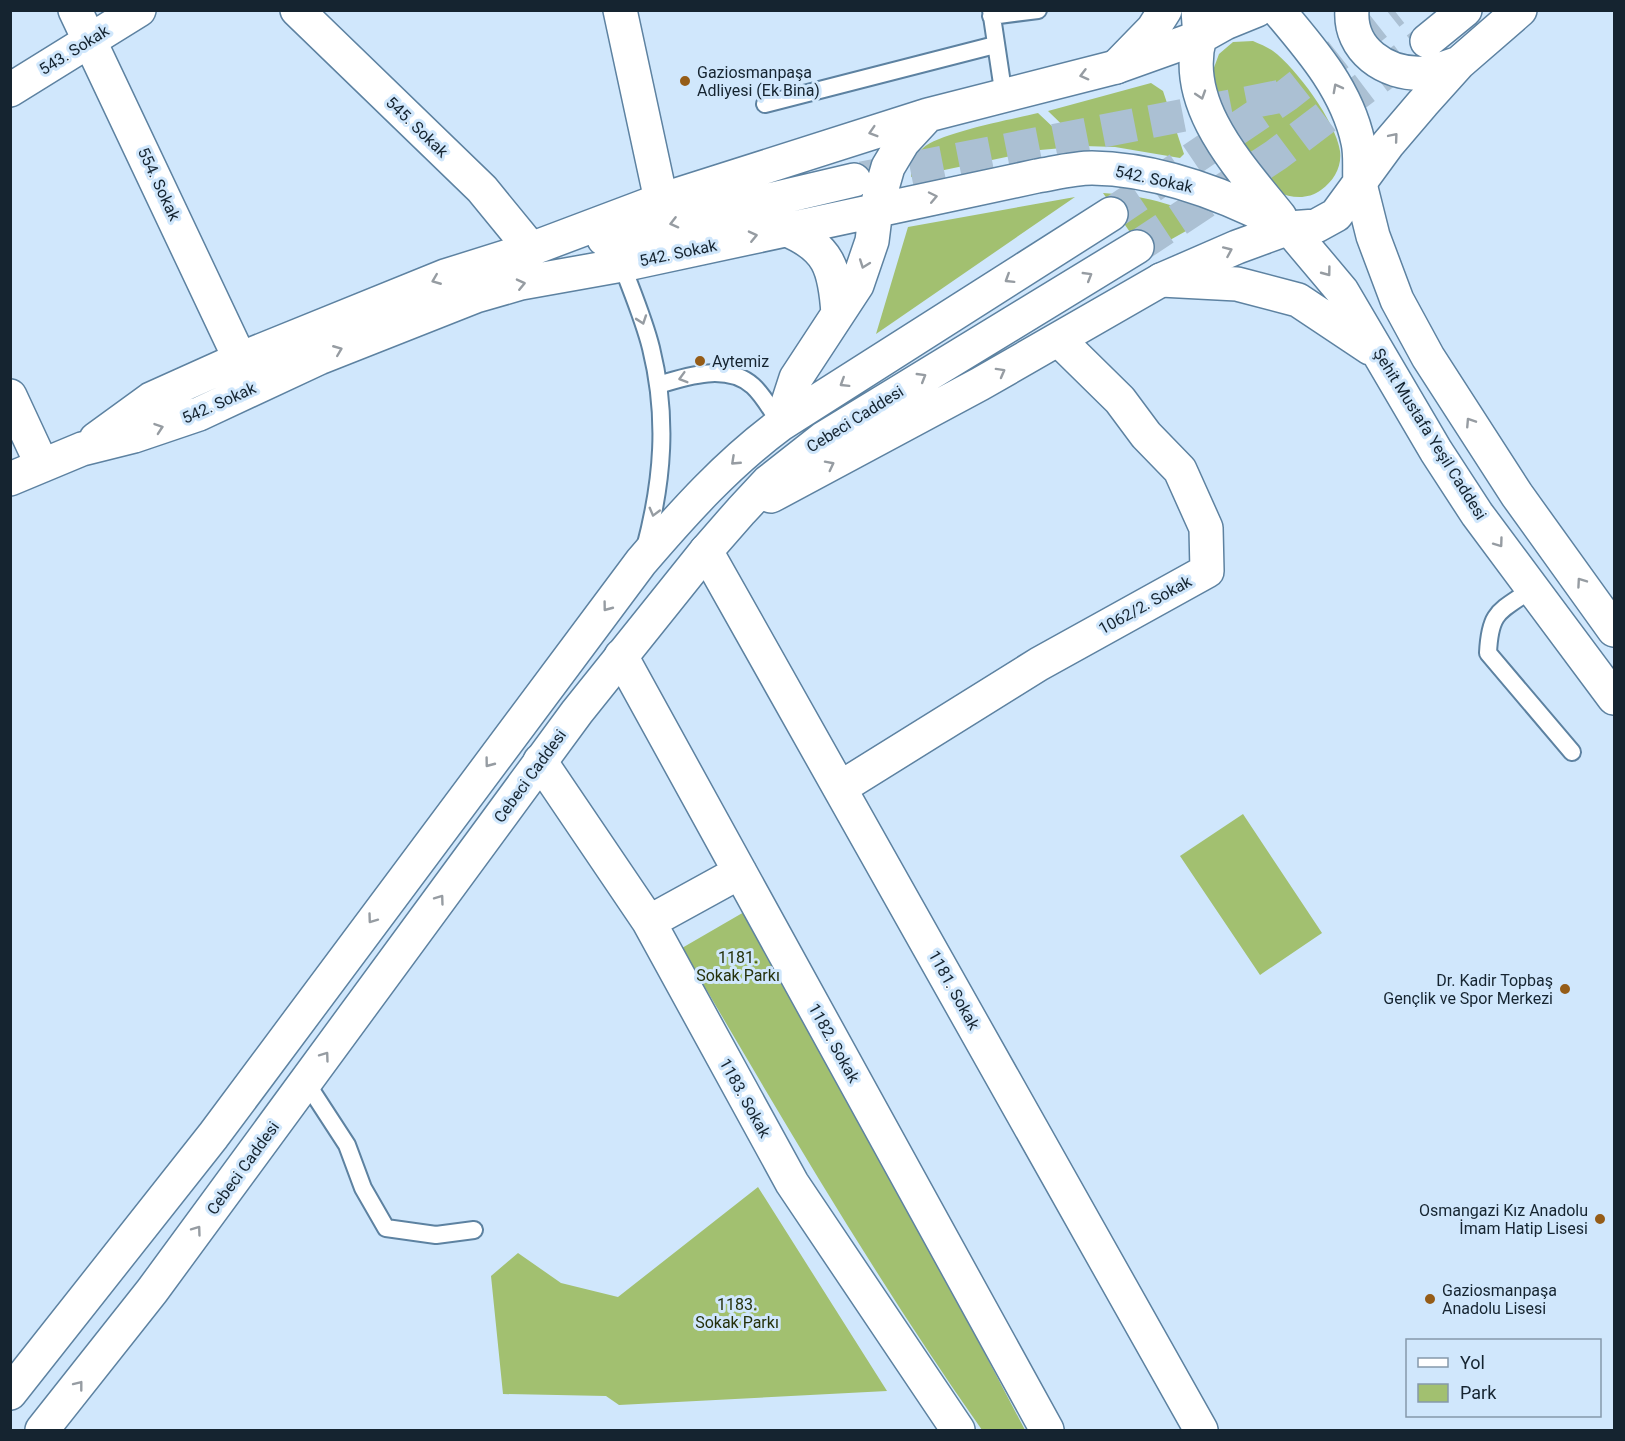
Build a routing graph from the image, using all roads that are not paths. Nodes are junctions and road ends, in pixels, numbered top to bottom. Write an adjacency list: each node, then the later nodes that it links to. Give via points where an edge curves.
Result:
1 (75, 10): 14 (main road, 554. Sokak)
2 (139, 10): 14 (main road, 543. Sokak)
3 (297, 10): 31 (main road, 545. Sokak, via 482,189)
4 (620, 10): 25 (main road)
5 (1038, 10): 12 (lane)
6 (1165, 10): 18 (main road, via 1153,29)
7 (1257, 10): 13 (main road, 542. Sokak, via 1225,23)
8 (1278, 10): 24 (main road, one-way to 8, via 1359,143 1349,113 1328,74)
9 (1352, 10): 17 (main road, via 1355,37 1370,57 1389,68 1426,73)
10 (1465, 10): 15 (main road)
11 (1520, 10): 17 (main road)
12 (991, 14): 16 (lane)
13 (1199, 24): 18 (main road, 542. Sokak); 28 (main road, Şehit Mustafa Yeşil Caddesi, one-way to 28, via 1195,70 1207,112 1237,160)
14 (90, 39): 19 (main road, 543. Sokak); 37 (main road, 554. Sokak)
15 (1427, 41)
16 (995, 45): 20 (lane); 21 (lane)
17 (1459, 63): 24 (main road, one-way to 17, via 1388,144)
18 (1116, 67): 20 (main road, 542. Sokak, one-way to 20)
19 (10, 90)
20 (1004, 96): 22 (main road, 542. Sokak)
21 (765, 104)
22 (928, 115): 25 (main road, 542. Sokak, one-way to 25); 26 (main road, via 903,142 888,167)
23 (854, 180): 31 (main road, one-way to 31, via 583,244)
24 (1360, 184): 28 (main road, via 1336,215 1316,226); 48 (main road, one-way to 24, via 1517,495 1428,357 1393,289 1373,236)
25 (661, 200): 31 (main road, 542. Sokak)
26 (876, 209): 28 (main road, 542. Sokak, one-way to 28, via 1090,168 1130,171 1182,183 1241,202); 29 (main road, 542. Sokak); 34 (main road, one-way to 34, via 872,241 857,285)
27 (1111, 214): 40 (main road, one-way to 40)
28 (1289, 228): 33 (main road, one-way to 28); 36 (main road, Şehit Mustafa Yeşil Caddesi, one-way to 36, via 1342,291)
29 (785, 229): 32 (main road, 542. Sokak, one-way to 29); 34 (main road, via 809,238 819,249 829,266)
30 (1137, 247): 44 (main road, Cebeci Caddesi, one-way to 30, via 768,482 824,438)
31 (531, 249): 37 (main road, 542. Sokak, one-way to 37, via 445,276)
32 (622, 265): 38 (lane, one-way to 38, via 651,346); 41 (main road, 542. Sokak, one-way to 32, via 199,414 319,358 476,296 521,283)
33 (1161, 280): 35 (main road); 36 (main road, via 1237,284 1298,300)
34 (838, 314): 40 (main road, via 796,378)
35 (1059, 340): 44 (main road, one-way to 35); 53 (main road, 1062/2. Sokak, via 1120,400 1146,435 1180,470 1206,528 1207,571 1039,664)
36 (1382, 357): 47 (main road, Şehit Mustafa Yeşil Caddesi, one-way to 47, via 1436,451)
37 (240, 359): 41 (main road, 542. Sokak, via 151,399)
38 (658, 385): 40 (lane, one-way to 38, via 753,386 730,373 691,375); 46 (lane, one-way to 46, via 661,480)
39 (10, 396): 42 (main road)
40 (781, 424): 46 (main road, one-way to 46, via 694,500)
41 (82, 449): 42 (main road, 542. Sokak)
42 (42, 465): 43 (main road, 542. Sokak)
43 (10, 479)
44 (741, 511): 45 (main road, Cebeci Caddesi)
45 (706, 550): 49 (main road, Cebeci Caddesi); 53 (main road, 1181. Sokak)
46 (640, 562): 58 (main road, one-way to 58, via 213,1136)
47 (1532, 589): 50 (main road, Şehit Mustafa Yeşil Caddesi); 51 (lane, via 1501,610 1489,626 1488,653)
48 (1614, 630)
49 (621, 656): 52 (main road, Cebeci Caddesi); 54 (main road, 1182. Sokak)
50 (1614, 698)
51 (1572, 752)
52 (540, 761): 55 (main road, 1183. Sokak); 56 (main road, Cebeci Caddesi, one-way to 52)
53 (840, 788): 62 (main road, 1181. Sokak)
54 (740, 872): 55 (main road); 61 (main road, 1182. Sokak)
55 (649, 922): 60 (main road, 1183. Sokak, via 792,1183)
56 (306, 1082): 57 (lane, via 347,1145 363,1188 386,1228 436,1235); 59 (main road, Cebeci Caddesi, one-way to 56, via 152,1292)
57 (474, 1230)
58 (10, 1392)
59 (42, 1431)
60 (958, 1431)
61 (1047, 1431)
62 (1201, 1431)

